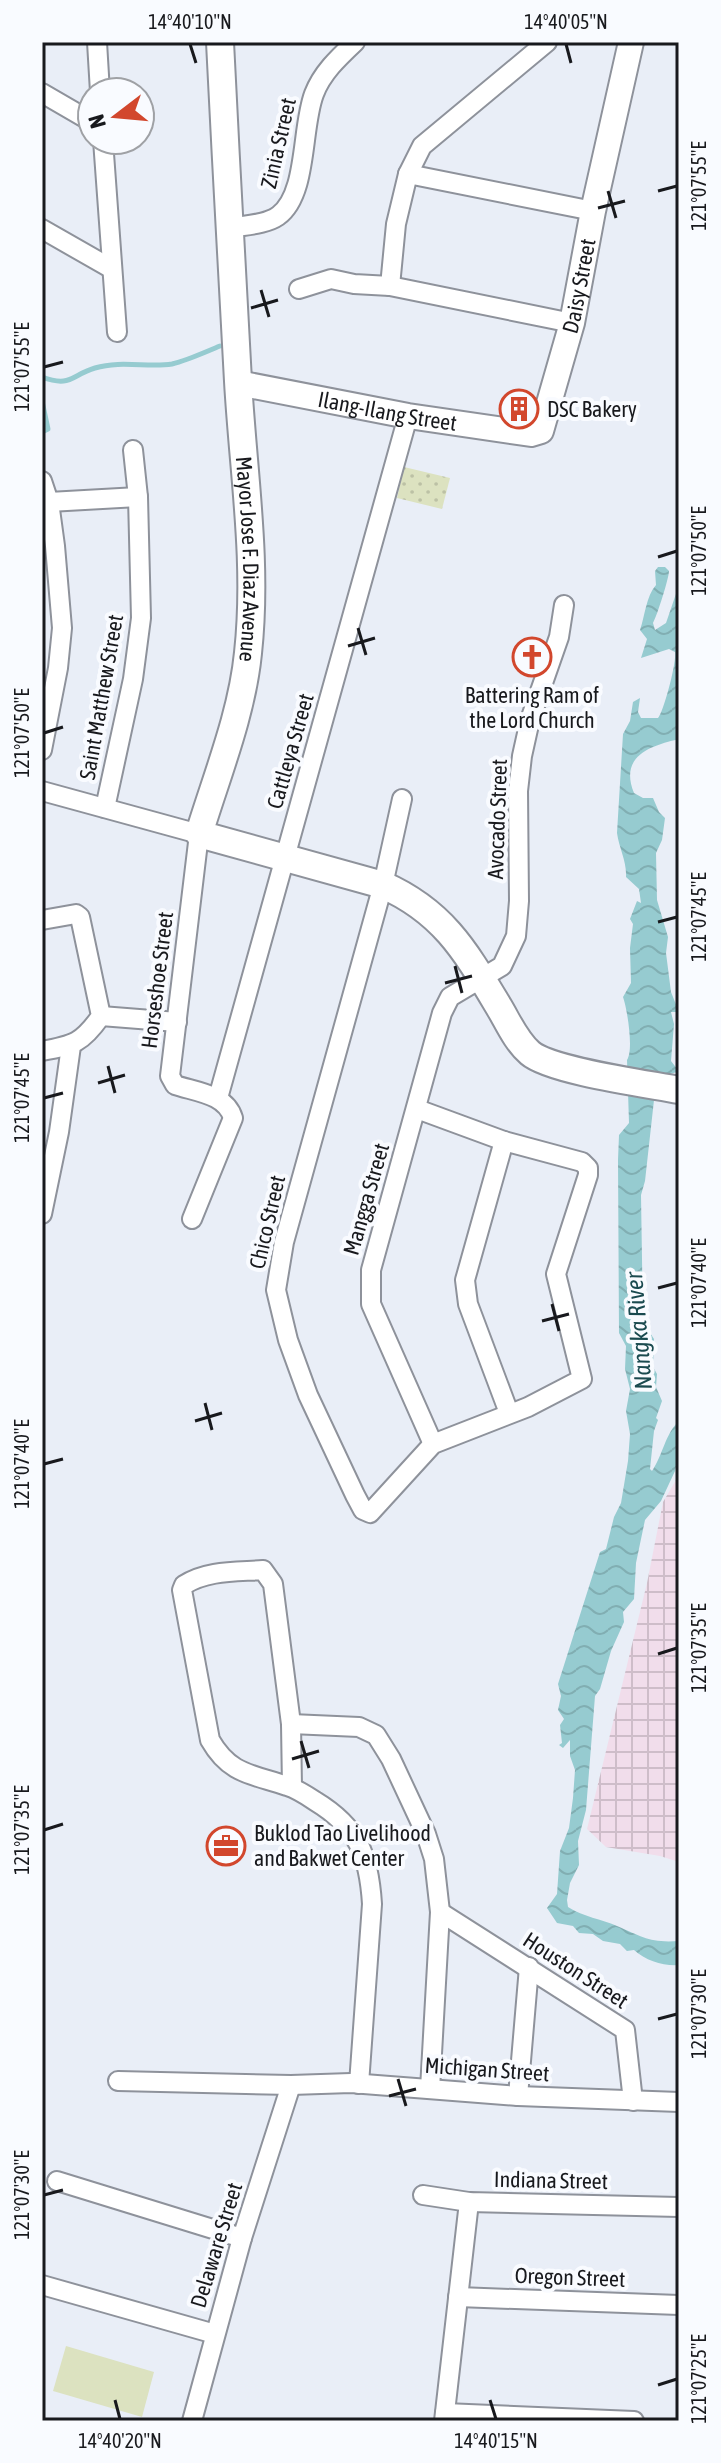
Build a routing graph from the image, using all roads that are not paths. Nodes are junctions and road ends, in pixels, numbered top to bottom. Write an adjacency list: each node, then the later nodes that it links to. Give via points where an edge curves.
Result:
1 (97, 42): 6 (street)
2 (220, 42): 12 (main road, Mayor Jose F. Diaz Avenue)
3 (355, 42): 12 (street, Zinia Street, via 333,63 313,97 291,202 267,221)
4 (547, 42): 10 (street, via 422,146)
5 (631, 42): 11 (street, Daisy Street)
6 (99, 76)
7 (42, 93): 8 (street)
8 (76, 113)
9 (104, 156): 14 (street)
10 (408, 174): 11 (street); 15 (street)
11 (593, 211): 17 (street, Daisy Street)
12 (230, 228): 19 (main road, Mayor Jose F. Diaz Avenue)
13 (42, 229): 14 (street)
14 (112, 269): 18 (street)
15 (390, 286): 16 (street, via 331,279); 17 (street)
16 (299, 289)
17 (572, 323): 21 (street, Daisy Street)
18 (117, 332)
19 (238, 383): 20 (street, Ilang-Ilang Street); 30 (main road, Mayor Jose F. Diaz Avenue, via 252,546 248,654)
20 (408, 416): 21 (street, Ilang-Ilang Street); 31 (street, Cattleya Street)
21 (537, 434)
22 (133, 450): 24 (street, Saint Matthew Street)
23 (45, 494): 24 (street); 26 (street, via 62,628)
24 (138, 497): 29 (street, Saint Matthew Street, via 141,618)
25 (564, 605): 34 (street, Avocado Street, via 522,756 516,936 502,966)
26 (42, 750)
27 (42, 791): 29 (street)
28 (402, 799): 32 (street)
29 (105, 808): 30 (street)
30 (199, 834): 31 (main road); 36 (street, Horseshoe Street)
31 (285, 859): 32 (main road); 40 (street, Cattleya Street)
32 (383, 885): 34 (main road, via 436,917); 47 (street, Chico Street, via 284,1242 276,1290 308,1395 363,1510 377,1509)
33 (42, 920): 35 (street, via 80,917)
34 (481, 976): 39 (main road, via 530,1053 558,1066); 41 (street, Mangga Street, via 450,997 442,1013)
35 (101, 1016): 36 (street); 37 (street, via 84,1039)
36 (177, 1022): 40 (street, Horseshoe Street, via 171,1082)
37 (71, 1046): 38 (street); 42 (street)
38 (42, 1051)
39 (679, 1090)
40 (218, 1098): 45 (street, via 233,1118)
41 (417, 1109): 43 (street); 47 (street, Mangga Street, via 370,1289 374,1312)
42 (50, 1133): 44 (street)
43 (504, 1141): 46 (street, via 465,1280 468,1304); 46 (street, via 588,1168 556,1274 582,1379)
44 (42, 1214)
45 (192, 1219)
46 (509, 1413): 47 (street)
47 (433, 1444)
48 (291, 1724): 49 (street); 49 (street, via 269,1576 263,1570 211,1574 184,1585 210,1740 236,1771); 50 (street, via 359,1727 376,1735 426,1834)
49 (292, 1787): 53 (street, via 347,1824 370,1877)
50 (440, 1912): 51 (street, Houston Street); 55 (street)
51 (529, 1967): 56 (street); 57 (street, Houston Street, via 625,2030)
52 (118, 2081): 54 (street, Michigan Street)
53 (359, 2084): 54 (street, Michigan Street); 55 (street, Michigan Street)
54 (291, 2085): 63 (street, Delaware Street)
55 (430, 2089): 56 (street, Michigan Street)
56 (518, 2096): 57 (street, Michigan Street)
57 (633, 2101): 58 (street, Michigan Street)
58 (679, 2102)
59 (57, 2181): 63 (street)
60 (423, 2195): 61 (street, Indiana Street)
61 (469, 2202): 62 (street, Indiana Street); 65 (street)
62 (679, 2207)
63 (242, 2238): 67 (street, Delaware Street)
64 (42, 2285): 67 (street)
65 (458, 2297): 66 (street, Oregon Street); 68 (street)
66 (679, 2305)
67 (215, 2334): 69 (street, Delaware Street)
68 (445, 2417): 70 (street)
69 (192, 2421)
70 (634, 2421)

